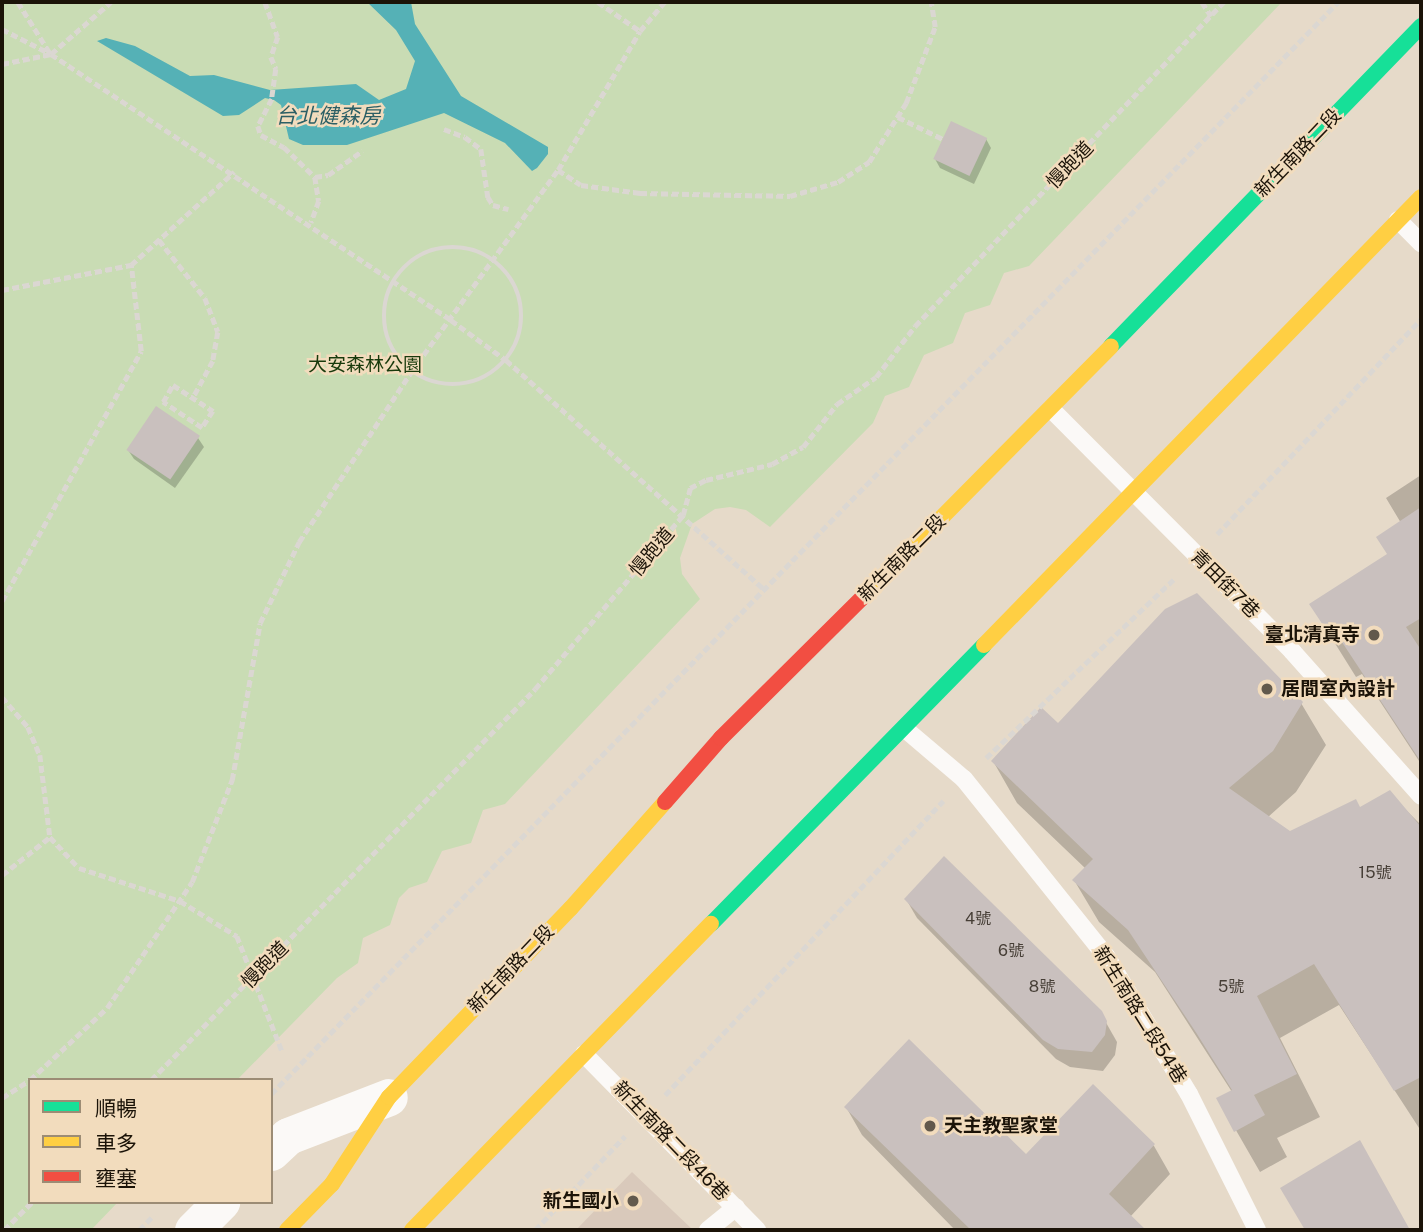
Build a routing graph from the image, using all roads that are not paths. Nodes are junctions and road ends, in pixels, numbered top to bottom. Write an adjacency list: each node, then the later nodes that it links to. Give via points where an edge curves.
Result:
1 (1421, 26): 5 (main road, 新生南路二段)
2 (1421, 197): 3 (main road)
3 (1398, 220): 4 (lane); 6 (main road)
4 (1421, 243)
5 (1051, 409): 6 (lane, 青田街7巷); 10 (main road, 新生南路二段, via 721,738 571,908)
6 (1132, 494): 7 (main road); 8 (lane, 青田街7巷, via 1292,651)
7 (905, 729): 9 (main road); 19 (lane, 新生南路二段54巷, via 964,779 1106,956 1189,1094)
8 (1421, 796)
9 (584, 1054): 13 (lane, 新生南路二段46巷); 16 (main road)
10 (389, 1097): 11 (street, 新生南路二段, via 288,1136); 15 (main road, 新生南路二段, via 332,1184)
11 (273, 1150)
12 (219, 1204): 14 (street)
13 (736, 1207): 17 (lane); 18 (lane, 新生南路二段46巷)
14 (192, 1230)
15 (287, 1230)
16 (412, 1230)
17 (708, 1230)
18 (757, 1230)
19 (1257, 1230)

